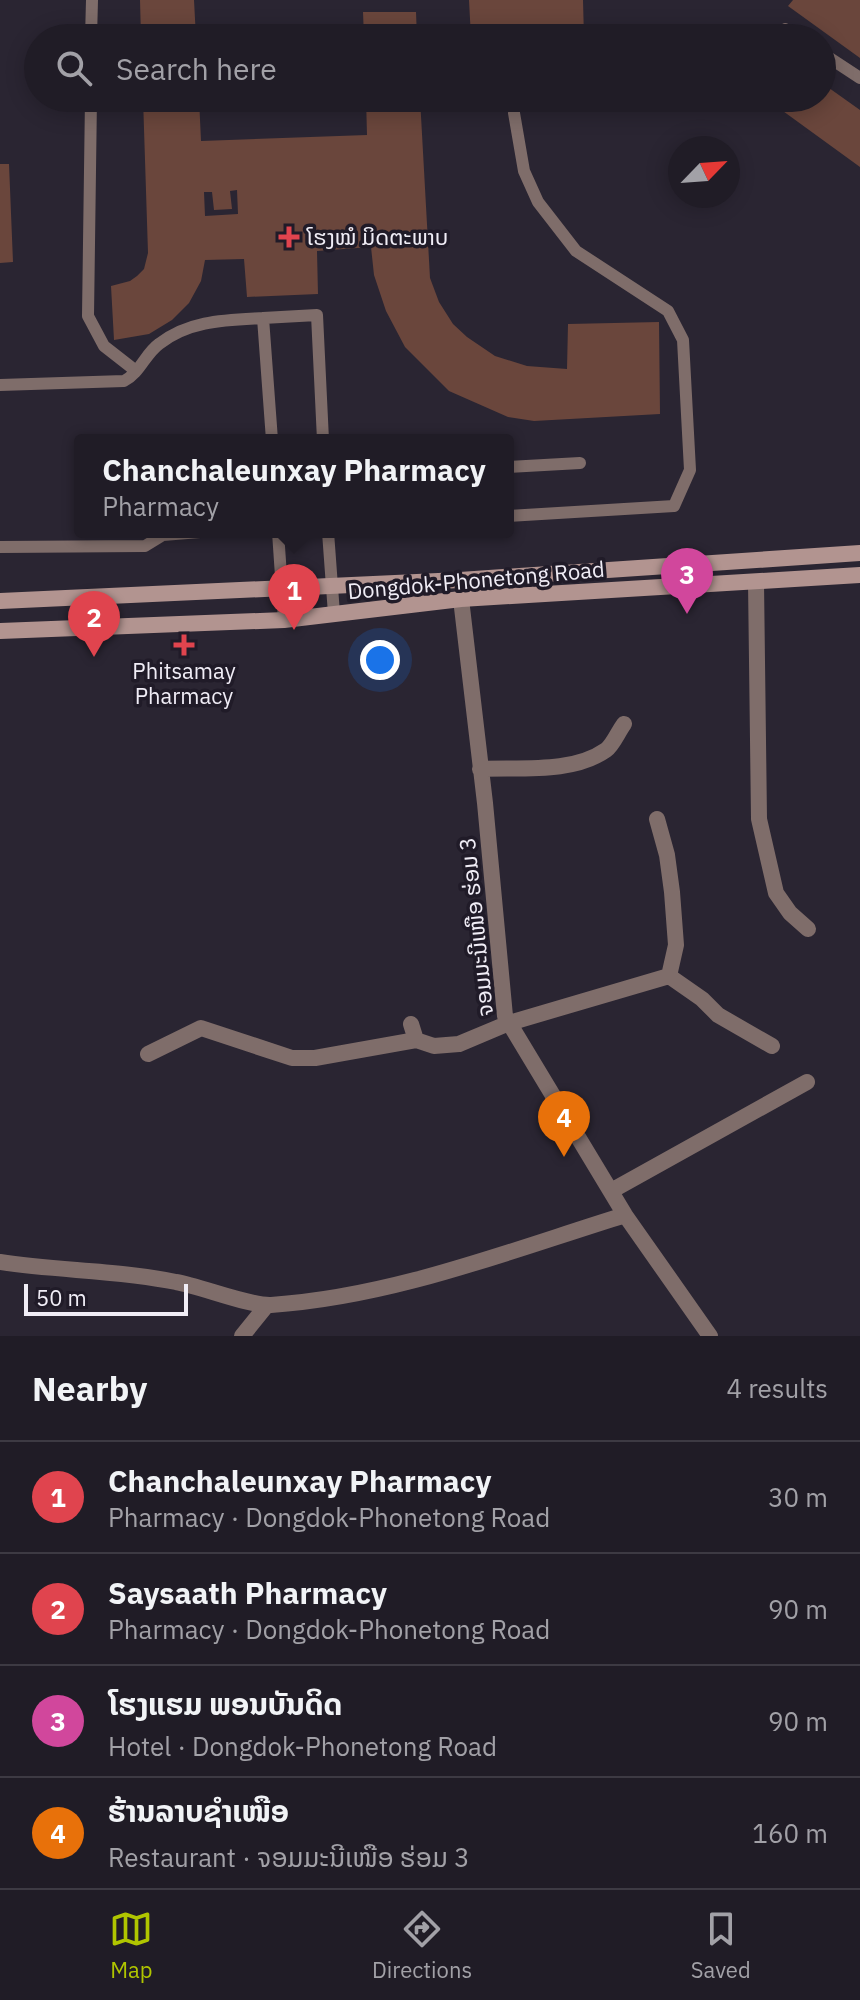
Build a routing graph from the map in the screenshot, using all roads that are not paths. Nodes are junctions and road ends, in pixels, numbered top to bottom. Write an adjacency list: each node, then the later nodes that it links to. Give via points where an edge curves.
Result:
1 (92, 0): 2 (lane)
2 (91, 24)
3 (836, 62): 4 (lane)
4 (860, 78)
5 (91, 112): 8 (lane, via 88,316 104,346)
6 (514, 113): 14 (lane, via 524,171 538,202 576,251 668,311 683,340 690,470 674,506)
7 (263, 318): 8 (lane, via 203,322 156,345); 10 (lane); 11 (lane, via 317,315)
8 (136, 371): 9 (lane, via 124,381)
9 (0, 385)
10 (272, 434)
11 (323, 434)
12 (580, 463): 13 (lane)
13 (514, 467)
14 (514, 516)
15 (158, 538): 18 (lane, via 145,546)
16 (278, 538): 23 (lane)
17 (329, 538): 22 (lane)
18 (0, 547)
19 (860, 553): 22 (main road, Dongdok-Phonetong Road)
20 (860, 575): 21 (main road, Dongdok-Phonetong Road)
21 (756, 582): 24 (main road, Dongdok-Phonetong Road); 32 (street, via 759,819 776,893)
22 (333, 585): 23 (main road, Dongdok-Phonetong Road); 26 (lane)
23 (280, 588): 25 (main road, Dongdok-Phonetong Road); 27 (lane)
24 (461, 599): 26 (main road, Dongdok-Phonetong Road); 30 (street, ຈອມມະນີເໜືອ ຮ່ອມ 3)
25 (0, 601)
26 (334, 614): 27 (main road, Dongdok-Phonetong Road)
27 (284, 620): 28 (main road, Dongdok-Phonetong Road)
28 (0, 631)
29 (624, 724): 30 (street, via 608,749 584,762)
30 (480, 769): 34 (street, ຈອມມະນີເໜືອ ຮ່ອມ 3)
31 (657, 819): 33 (street, via 672,892 676,945)
32 (808, 929)
33 (669, 976): 34 (street); 35 (street, via 718,1015)
34 (509, 1023): 36 (street, via 459,1044 434,1046 414,1032 315,1058 292,1058 201,1028); 38 (street, ຈອມມະນີເໜືອ ຮ່ອມ 3)
35 (772, 1046)
36 (148, 1054)
37 (807, 1082): 38 (street)
38 (611, 1191): 39 (street, ຈອມມະນີເໜືອ ຮ່ອມ 3)
39 (625, 1215): 41 (street, via 412,1281); 43 (street, ຈອມມະນີເໜືອ ຮ່ອມ 3)
40 (0, 1262): 41 (street, via 129,1274)
41 (267, 1305): 42 (street)
42 (242, 1336)
43 (710, 1336)

